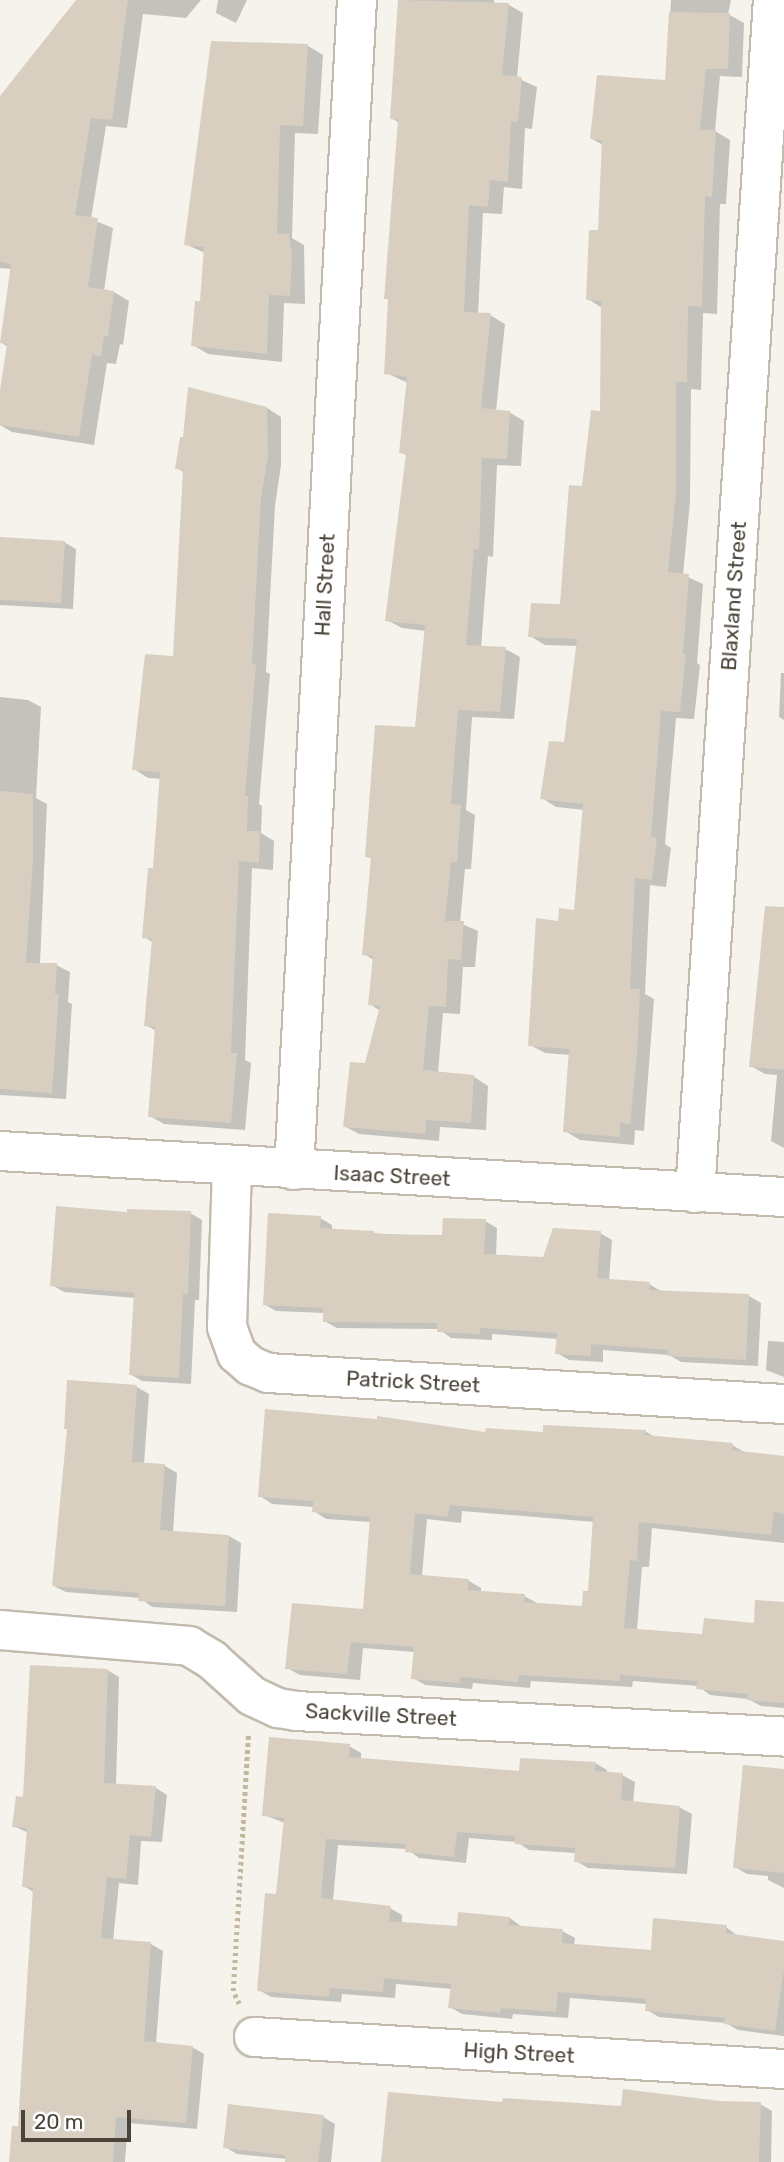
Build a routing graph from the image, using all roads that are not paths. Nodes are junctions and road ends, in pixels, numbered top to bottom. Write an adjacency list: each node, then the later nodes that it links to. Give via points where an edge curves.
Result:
1 (357, 0): 5 (street, Hall Street)
2 (773, 0): 6 (street, Blaxland Street)
3 (0, 1151): 4 (street, Isaac Street)
4 (232, 1167): 5 (street, Isaac Street); 8 (street, Patrick Street, via 227,1327 237,1354 251,1366 268,1373)
5 (294, 1170): 6 (street, Isaac Street)
6 (695, 1193): 7 (street, Isaac Street)
7 (784, 1197)
8 (784, 1404)
9 (0, 1630): 10 (street, Sackville Street, via 189,1646 252,1696 296,1711)
10 (784, 1737)
11 (254, 2037): 12 (street, High Street)
12 (784, 2069)

